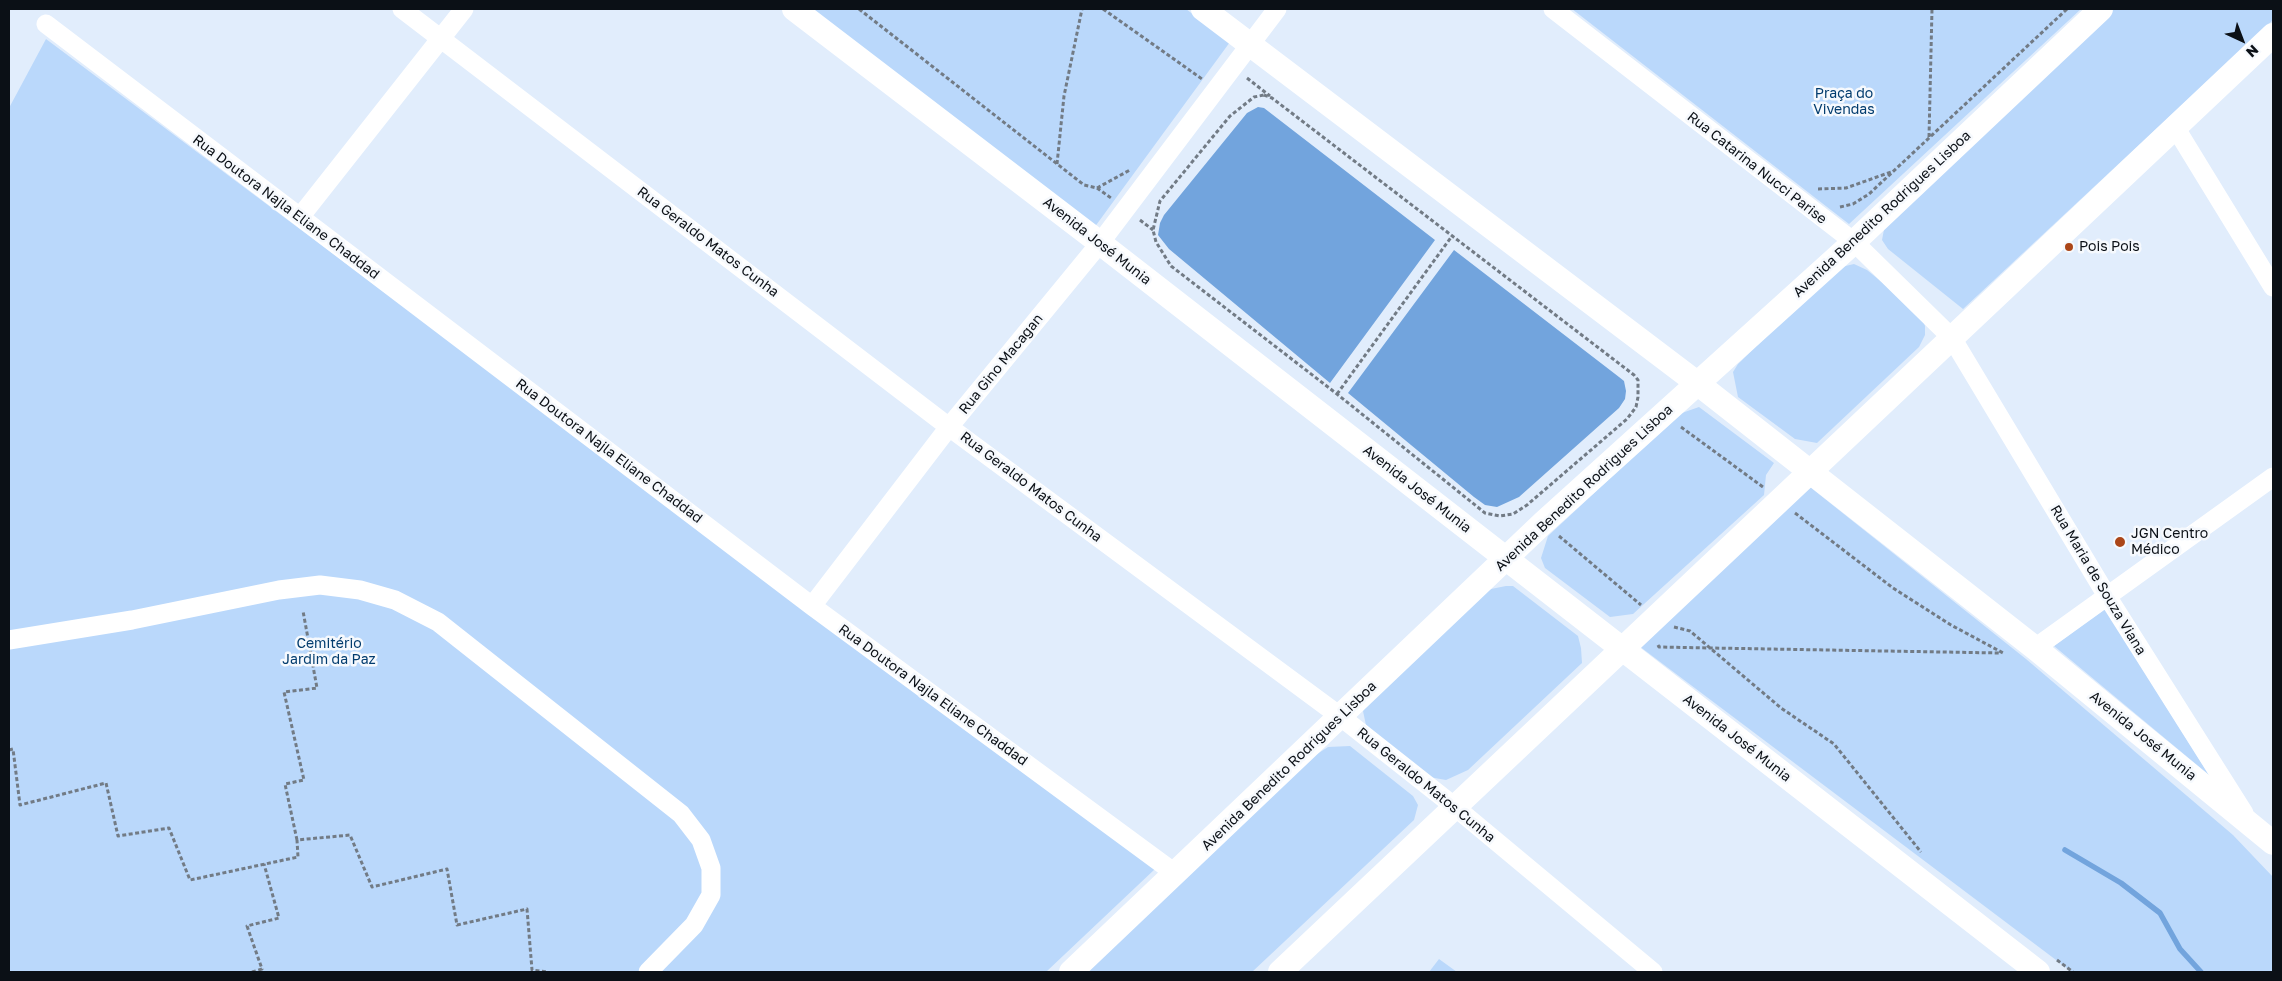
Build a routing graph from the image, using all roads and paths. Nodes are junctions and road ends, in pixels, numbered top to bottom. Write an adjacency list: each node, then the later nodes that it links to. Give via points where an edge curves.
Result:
1 (402, 9): 15 (street, Rua Geraldo Matos Cunha)
2 (464, 9): 15 (street)
3 (794, 9): 29 (main road, Avenida José Munia)
4 (859, 9): 22 (path)
5 (1082, 9): 22 (path, via 1064,96)
6 (1103, 9): 18 (path)
7 (1203, 9): 16 (main road, Avenida José Munia)
8 (1277, 9): 16 (street, Rua Gino Macagan)
9 (1553, 9): 30 (street, Rua Catarina Nucci Parise)
10 (1932, 9): 21 (path)
11 (2067, 9): 21 (path)
12 (2101, 9): 30 (main road, Avenida Benedito Rodrigues Lisboa)
13 (46, 24): 27 (street, Rua Doutora Najla Eliane Chaddad)
14 (2273, 35): 20 (main road)
15 (441, 39): 27 (street); 37 (street, Rua Geraldo Matos Cunha)
16 (1249, 43): 29 (street, Rua Gino Macagan); 33 (main road, Avenida José Munia)
17 (1210, 73): 18 (path)
18 (1204, 80): 19 (path)
19 (1198, 88)
20 (2176, 127): 31 (street); 32 (main road)
21 (1929, 137): 24 (path)
22 (1057, 164): 23 (path, via 1084,185 1097,188)
23 (1136, 164)
24 (1893, 171): 25 (path, via 1846,188 1812,188); 26 (path, via 1861,200 1846,207)
25 (1819, 194)
26 (1833, 205)
27 (300, 217): 45 (street, Rua Doutora Najla Eliane Chaddad)
28 (1452, 236): 34 (path); 34 (path, via 1264,95 1254,97 1230,116 1160,201 1153,230 1156,242 1171,266); 35 (path, via 1634,375 1638,380)
29 (1100, 242): 37 (street, Rua Gino Macagan); 43 (main road, Avenida José Munia)
30 (1854, 242): 32 (street, Rua Catarina Nucci Parise); 33 (main road, Avenida Benedito Rodrigues Lisboa)
31 (2273, 287)
32 (1952, 338): 38 (main road); 44 (street, Rua Maria de Souza Viana)
33 (1697, 384): 36 (main road, Avenida Benedito Rodrigues Lisboa); 38 (main road, Avenida José Munia)
34 (1337, 394): 41 (path, via 1471,504 1500,516)
35 (1638, 397): 36 (path); 41 (path, via 1628,419)
36 (1664, 414): 40 (path); 42 (main road, Avenida Benedito Rodrigues Lisboa)
37 (949, 427): 45 (street, Rua Gino Macagan); 54 (street, Rua Geraldo Matos Cunha)
38 (1810, 472): 40 (main road); 50 (main road, Avenida José Munia)
39 (2273, 477): 44 (street)
40 (1780, 500): 47 (main road); 52 (path, via 1893,588)
41 (1513, 514): 42 (path)
42 (1543, 523): 43 (main road, Avenida Benedito Rodrigues Lisboa); 47 (path)
43 (1507, 559): 51 (main road, Avenida José Munia); 54 (main road, Avenida Benedito Rodrigues Lisboa)
44 (2107, 596): 50 (street); 57 (street, Rua Maria de Souza Viana)
45 (812, 606): 62 (street, Rua Doutora Najla Eliane Chaddad)
46 (303, 611): 58 (path, via 317,688 284,692 304,780 285,784)
47 (1661, 622): 49 (path, via 1690,631); 49 (path, via 1659,647); 51 (main road)
48 (9, 640): 64 (street, via 320,585 360,590 395,600 438,622 681,814 701,840 711,868 711,895 694,925)
49 (1712, 648): 52 (path); 60 (path, via 1781,708 1834,744)
50 (2034, 648): 57 (main road, Avenida José Munia)
51 (1623, 649): 56 (main road); 63 (main road, Avenida José Munia)
52 (2003, 653): 53 (path)
53 (2012, 656)
54 (1341, 717): 56 (street, Rua Geraldo Matos Cunha); 62 (main road, Avenida Benedito Rodrigues Lisboa)
55 (9, 750): 61 (path, via 12,749 20,805 106,783 118,836 169,828 190,880)
56 (1455, 807): 68 (main road); 69 (street, Rua Geraldo Matos Cunha)
57 (2248, 821): 59 (main road, Avenida José Munia)
58 (297, 840): 61 (path, via 298,857); 66 (path, via 350,835 372,887 447,869 457,925 527,909 532,970)
59 (2273, 843)
60 (1924, 856)
61 (264, 864): 65 (path, via 279,918 247,926 262,968)
62 (1176, 874): 67 (main road, Avenida Benedito Rodrigues Lisboa)
63 (2044, 964): 70 (path)
64 (656, 968)
65 (252, 972)
66 (548, 972)
67 (1071, 972)
68 (1280, 972)
69 (1653, 972)
70 (2073, 972)

